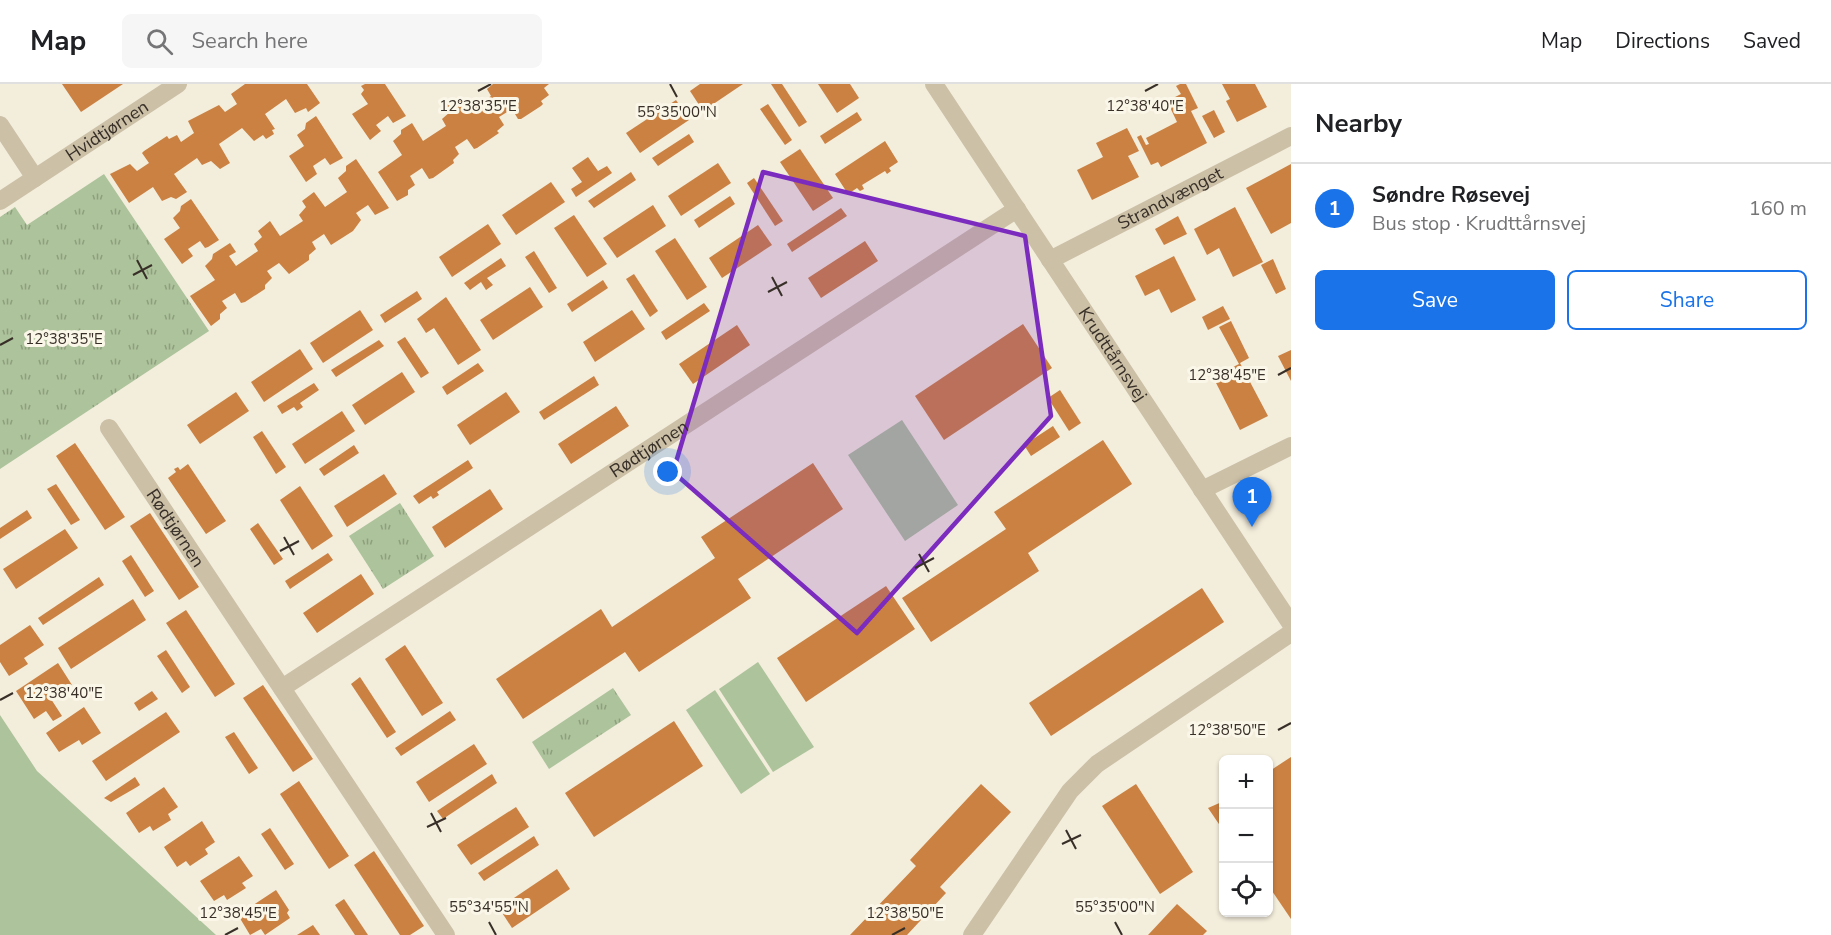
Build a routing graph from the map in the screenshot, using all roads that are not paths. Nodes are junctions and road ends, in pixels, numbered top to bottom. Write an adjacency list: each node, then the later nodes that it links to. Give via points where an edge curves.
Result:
1 (178, 84): 5 (street, Hvidtjørnen)
2 (934, 84): 7 (street, Krudttårnsvej)
3 (0, 125): 5 (street)
4 (1291, 136): 8 (street, Strandvænget)
5 (35, 178): 6 (street, Hvidtjørnen)
6 (0, 201)
7 (1017, 209): 8 (street, Krudttårnsvej); 14 (street, Rødtjørnen)
8 (1050, 260): 11 (street, Krudttårnsvej)
9 (109, 428): 14 (street, Rødtjørnen)
10 (1291, 446): 11 (street)
11 (1202, 490): 12 (street, Krudttårnsvej)
12 (1291, 624)
13 (1291, 633): 16 (street, via 1097,764 1070,791)
14 (282, 688): 15 (street, Rødtjørnen)
15 (446, 935)
16 (972, 935)

